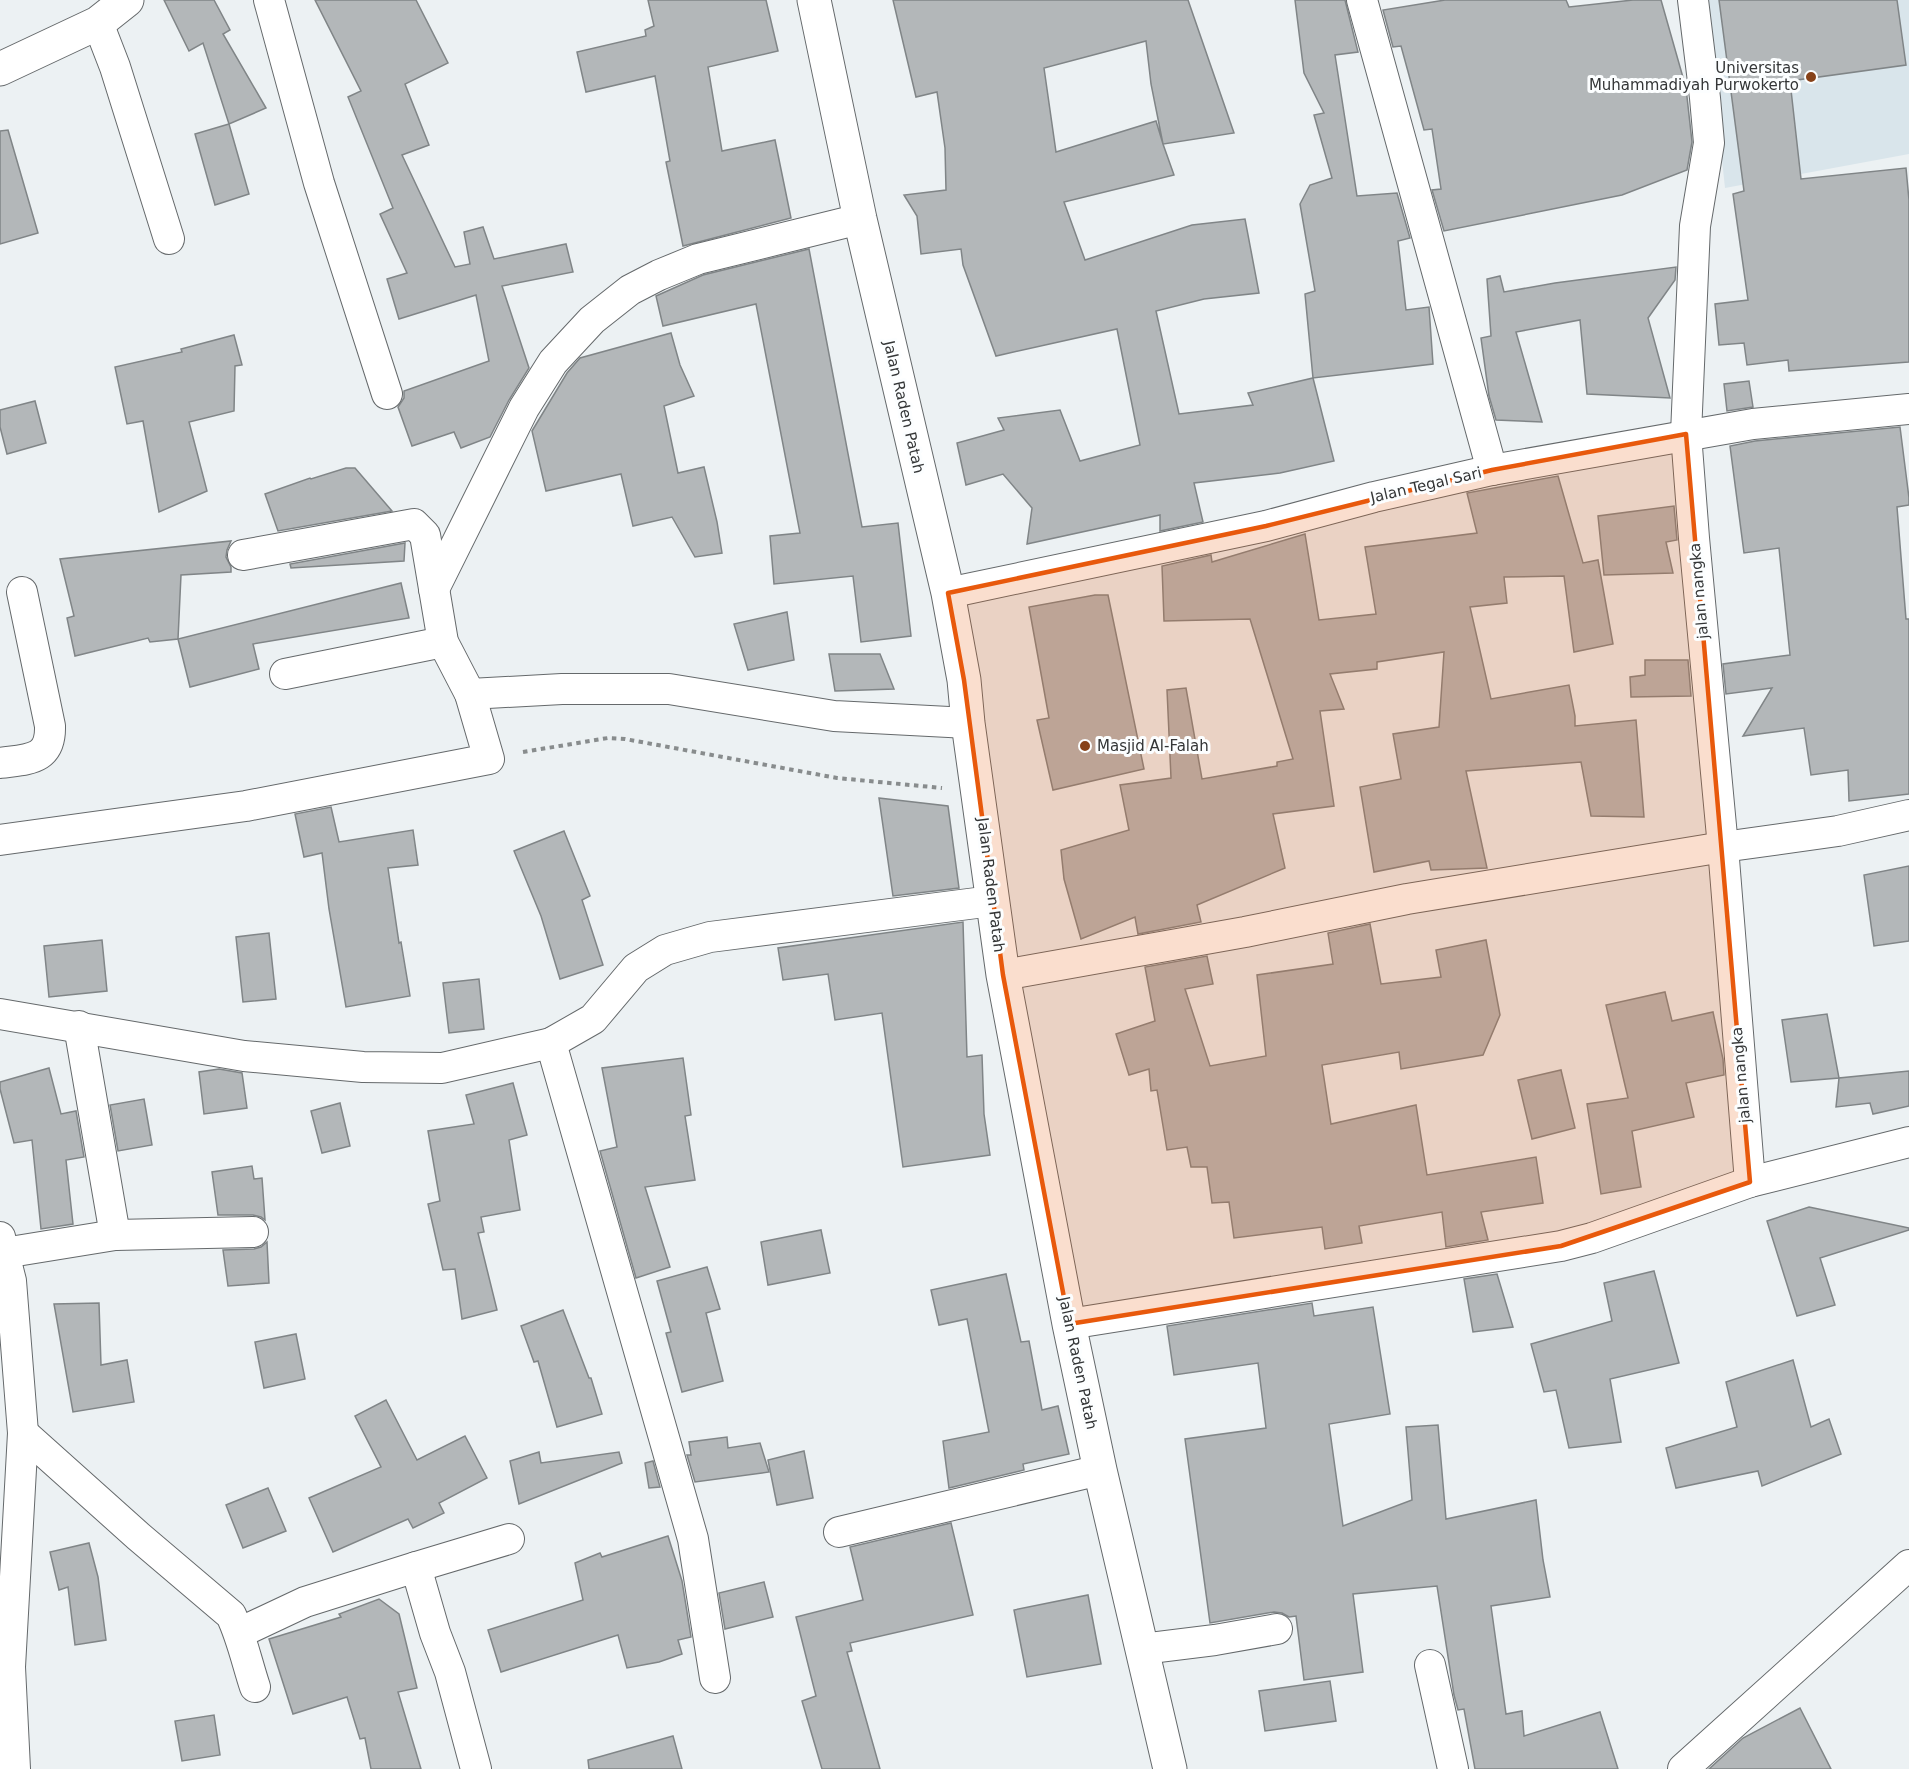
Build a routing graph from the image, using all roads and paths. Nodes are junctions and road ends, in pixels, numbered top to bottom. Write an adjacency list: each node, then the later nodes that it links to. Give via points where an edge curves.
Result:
1 (127, 0): 6 (main road)
2 (269, 0): 10 (street, via 319,183)
3 (814, 0): 8 (main road, Jalan Raden Patah)
4 (1362, 0): 13 (street)
5 (1692, 0): 12 (street, jalan nangka, via 1706,98 1708,144 1695,226)
6 (98, 23): 7 (main road); 9 (street)
7 (0, 69)
8 (860, 219): 15 (street, via 698,260 630,290 592,320 553,362 524,408); 17 (main road, Jalan Raden Patah)
9 (169, 239)
10 (387, 394)
11 (1909, 409): 12 (street, Jalan Tegal Sari)
12 (1686, 434): 13 (street, Jalan Tegal Sari); 27 (street, jalan nangka)
13 (1492, 470): 17 (street, Jalan Tegal Sari, via 1266,526)
14 (243, 555): 15 (street, via 414,524 425,535)
15 (434, 589): 18 (street)
16 (22, 592): 23 (street, via 50,739 37,757)
17 (948, 593): 21 (main road, Jalan Raden Patah)
18 (443, 642): 19 (street); 20 (street)
19 (285, 674)
20 (470, 694): 21 (street, via 669,689 834,716); 22 (street)
21 (968, 723): 24 (main road, Jalan Raden Patah)
22 (485, 750): 24 (path, via 625,739 837,778); 26 (street, via 246,806)
23 (0, 763)
24 (979, 792): 28 (main road, Jalan Raden Patah)
25 (1909, 815): 27 (street, via 1838,831)
26 (0, 840)
27 (1723, 847): 29 (street, via 1407,899); 34 (street, jalan nangka)
28 (992, 901): 29 (main road, Jalan Raden Patah); 32 (street, via 710,937 665,950 636,968 593,1019)
29 (1013, 973): 38 (main road, Jalan Raden Patah)
30 (0, 1014): 31 (street)
31 (79, 1026): 32 (street, via 244,1056 363,1067 442,1068); 36 (street)
32 (551, 1043): 49 (street, via 693,1539)
33 (1909, 1142): 34 (street)
34 (1750, 1182): 38 (street, via 1561,1246)
35 (253, 1232): 36 (street)
36 (115, 1235): 37 (street)
37 (2, 1245): 39 (street, via 11,1281)
38 (1082, 1322): 40 (main road, Jalan Raden Patah)
39 (23, 1433): 46 (street, via 231,1615); 52 (street, via 10,1667)
40 (1100, 1470): 41 (street); 47 (main road, Jalan Raden Patah)
41 (839, 1532)
42 (509, 1539): 44 (street)
43 (1909, 1565): 55 (street)
44 (416, 1567): 46 (street, via 304,1602); 53 (street)
45 (1277, 1629): 47 (street)
46 (239, 1633): 50 (street)
47 (1169, 1645): 51 (main road, Jalan Raden Patah)
48 (1430, 1665): 54 (street)
49 (715, 1678)
50 (255, 1687)
51 (1171, 1767)
52 (15, 1769)
53 (476, 1769)
54 (1453, 1769)
55 (1683, 1769)

